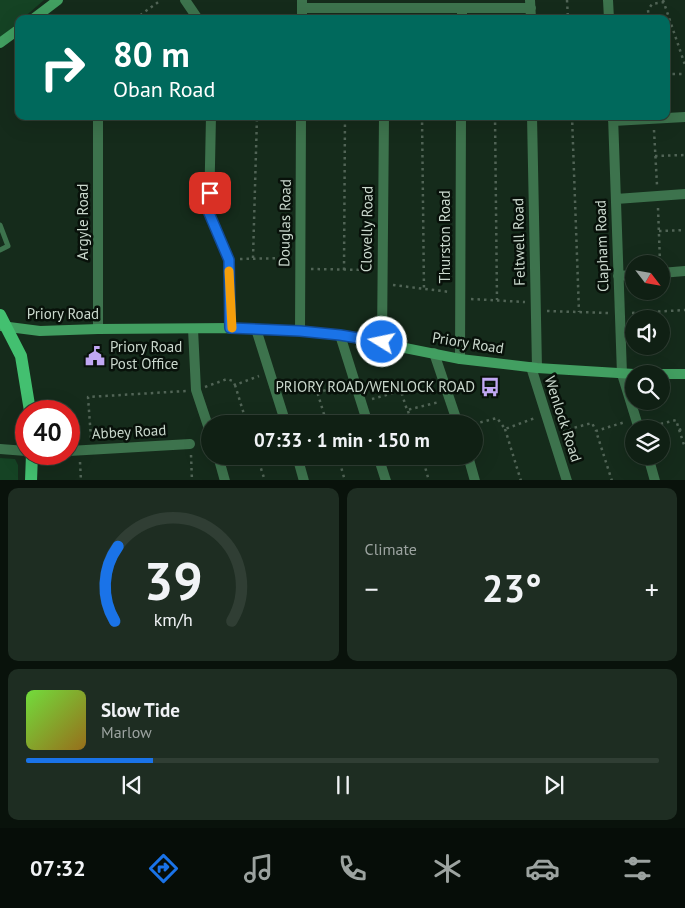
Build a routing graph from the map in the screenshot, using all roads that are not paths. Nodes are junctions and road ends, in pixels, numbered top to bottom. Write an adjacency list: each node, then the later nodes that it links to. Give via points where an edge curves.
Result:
1 (58, 0): 8 (street)
2 (185, 0): 9 (street)
3 (608, 0): 11 (street)
4 (385, 8): 5 (street); 7 (street); 10 (street)
5 (302, 9)
6 (530, 9): 7 (street)
7 (462, 13)
8 (38, 15)
9 (195, 15)
10 (385, 15)
11 (609, 15)
12 (15, 32): 13 (street)
13 (0, 43)
14 (670, 117): 15 (street)
15 (685, 117)
16 (98, 120): 35 (street, Argyle Road)
17 (211, 120): 34 (street, via 209,213 229,260)
18 (301, 120): 37 (street, Douglas Road)
19 (384, 120): 39 (street, Clovelly Road)
20 (461, 120): 41 (street, Thurston Road)
21 (532, 120): 42 (street, Feltwell Road)
22 (613, 120): 24 (street, Clapham Road)
23 (685, 194): 24 (street)
24 (616, 199): 30 (street, Clapham Road)
25 (0, 224): 26 (lane, via 8,246)
26 (0, 250)
27 (685, 271): 28 (street)
28 (670, 272)
29 (625, 275): 30 (street)
30 (618, 276): 43 (street, Clapham Road)
31 (0, 315): 32 (main road)
32 (3, 327): 35 (street, Priory Road, via 40,331); 46 (main road, via 21,356)
33 (193, 328): 34 (street, Priory Road); 35 (street, Priory Road); 47 (street, via 196,390)
34 (230, 328): 36 (street, Priory Road)
35 (98, 329)
36 (256, 329): 37 (street, Priory Road); 48 (street)
37 (300, 331): 38 (street, Priory Road)
38 (340, 335): 39 (street, Priory Road); 49 (street)
39 (382, 342): 40 (street, Priory Road)
40 (434, 353): 41 (street, Priory Road); 50 (street)
41 (460, 358): 42 (street, Priory Road)
42 (534, 367): 43 (street, Priory Road); 67 (street, Wenlock Road)
43 (622, 374): 51 (street, Clapham Road)
44 (670, 374): 45 (street)
45 (685, 374)
46 (28, 400)
47 (204, 415)
48 (283, 415)
49 (365, 415)
50 (455, 415)
51 (636, 420)
52 (190, 444): 55 (street, Abbey Road)
53 (0, 449): 54 (street)
54 (15, 450)
55 (80, 450)
56 (32, 465): 62 (main road)
57 (221, 465): 63 (street)
58 (300, 465): 64 (street)
59 (381, 465): 65 (street)
60 (471, 465): 66 (street)
61 (651, 465): 68 (street)
62 (31, 480)
63 (226, 480)
64 (304, 480)
65 (386, 480)
66 (475, 480)
67 (567, 480)
68 (656, 480)

